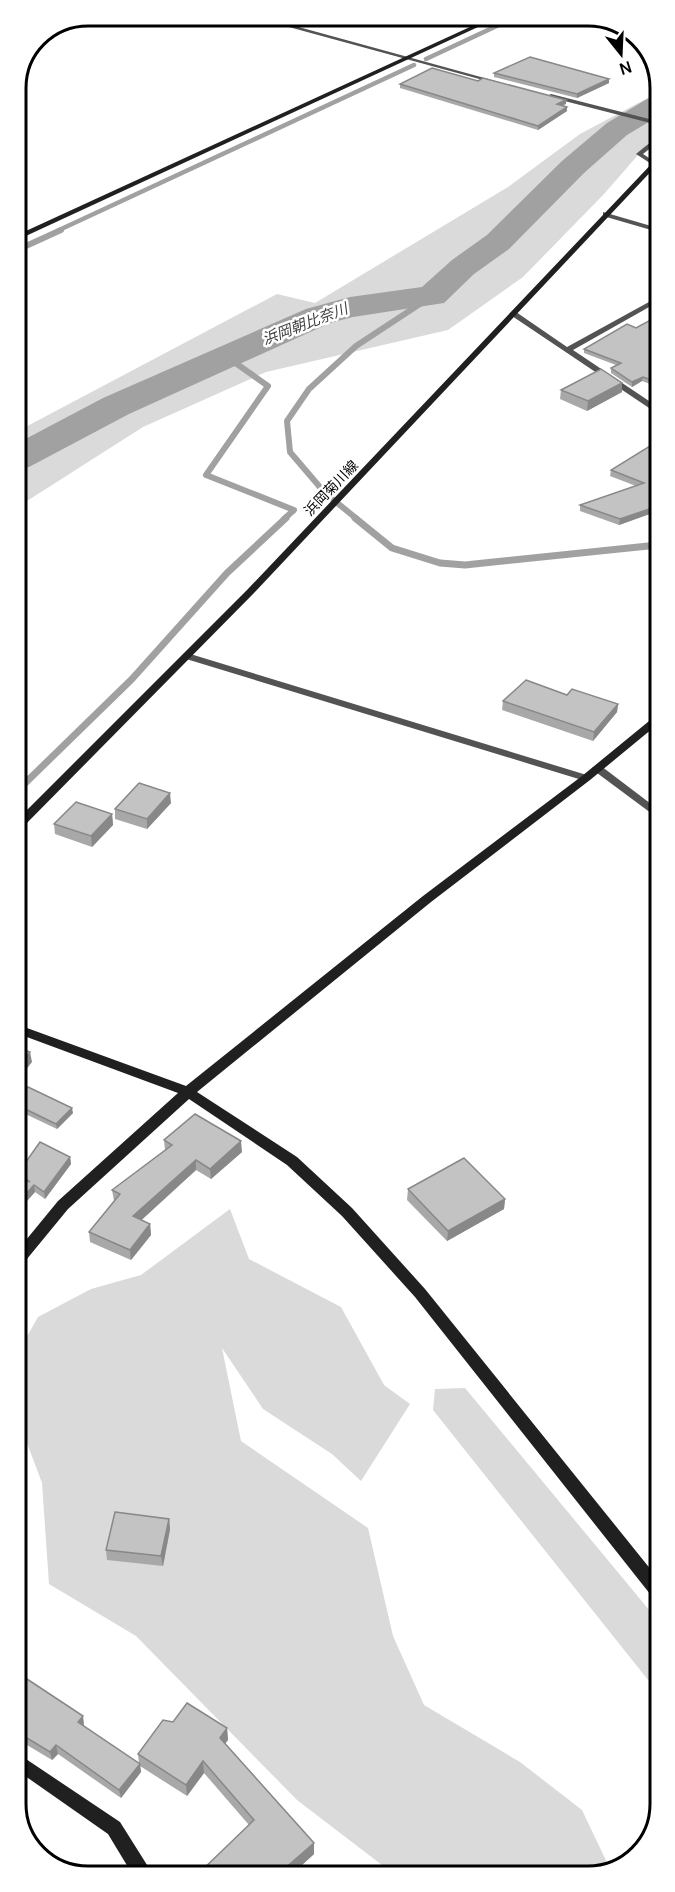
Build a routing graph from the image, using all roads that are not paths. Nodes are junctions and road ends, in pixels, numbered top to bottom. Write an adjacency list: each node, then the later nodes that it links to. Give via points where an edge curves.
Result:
1 (288, 26): 3 (street)
2 (477, 26): 3 (street)
3 (406, 59): 4 (street); 12 (street)
4 (499, 83)
5 (545, 94): 6 (street)
6 (650, 121)
7 (650, 145): 8 (street, via 639,154)
8 (650, 159)
9 (650, 166): 10 (street, 浜岡菊川線)
10 (606, 213): 11 (street); 14 (street, 浜岡菊川線)
11 (650, 227)
12 (26, 234)
13 (650, 303): 15 (street)
14 (513, 314): 15 (street); 17 (street, 浜岡菊川線)
15 (567, 350): 16 (street)
16 (650, 406)
17 (187, 656): 20 (street); 22 (street, 浜岡菊川線)
18 (650, 725): 19 (street)
19 (597, 768): 20 (street); 21 (street)
20 (585, 778): 24 (street)
21 (650, 810)
22 (26, 818)
23 (26, 1032): 24 (street)
24 (188, 1092): 25 (street, via 63,1205); 26 (street, via 292,1161 347,1212 420,1293)
25 (26, 1250)
26 (650, 1578)
27 (26, 1767): 28 (street, via 114,1828)
28 (139, 1866)

